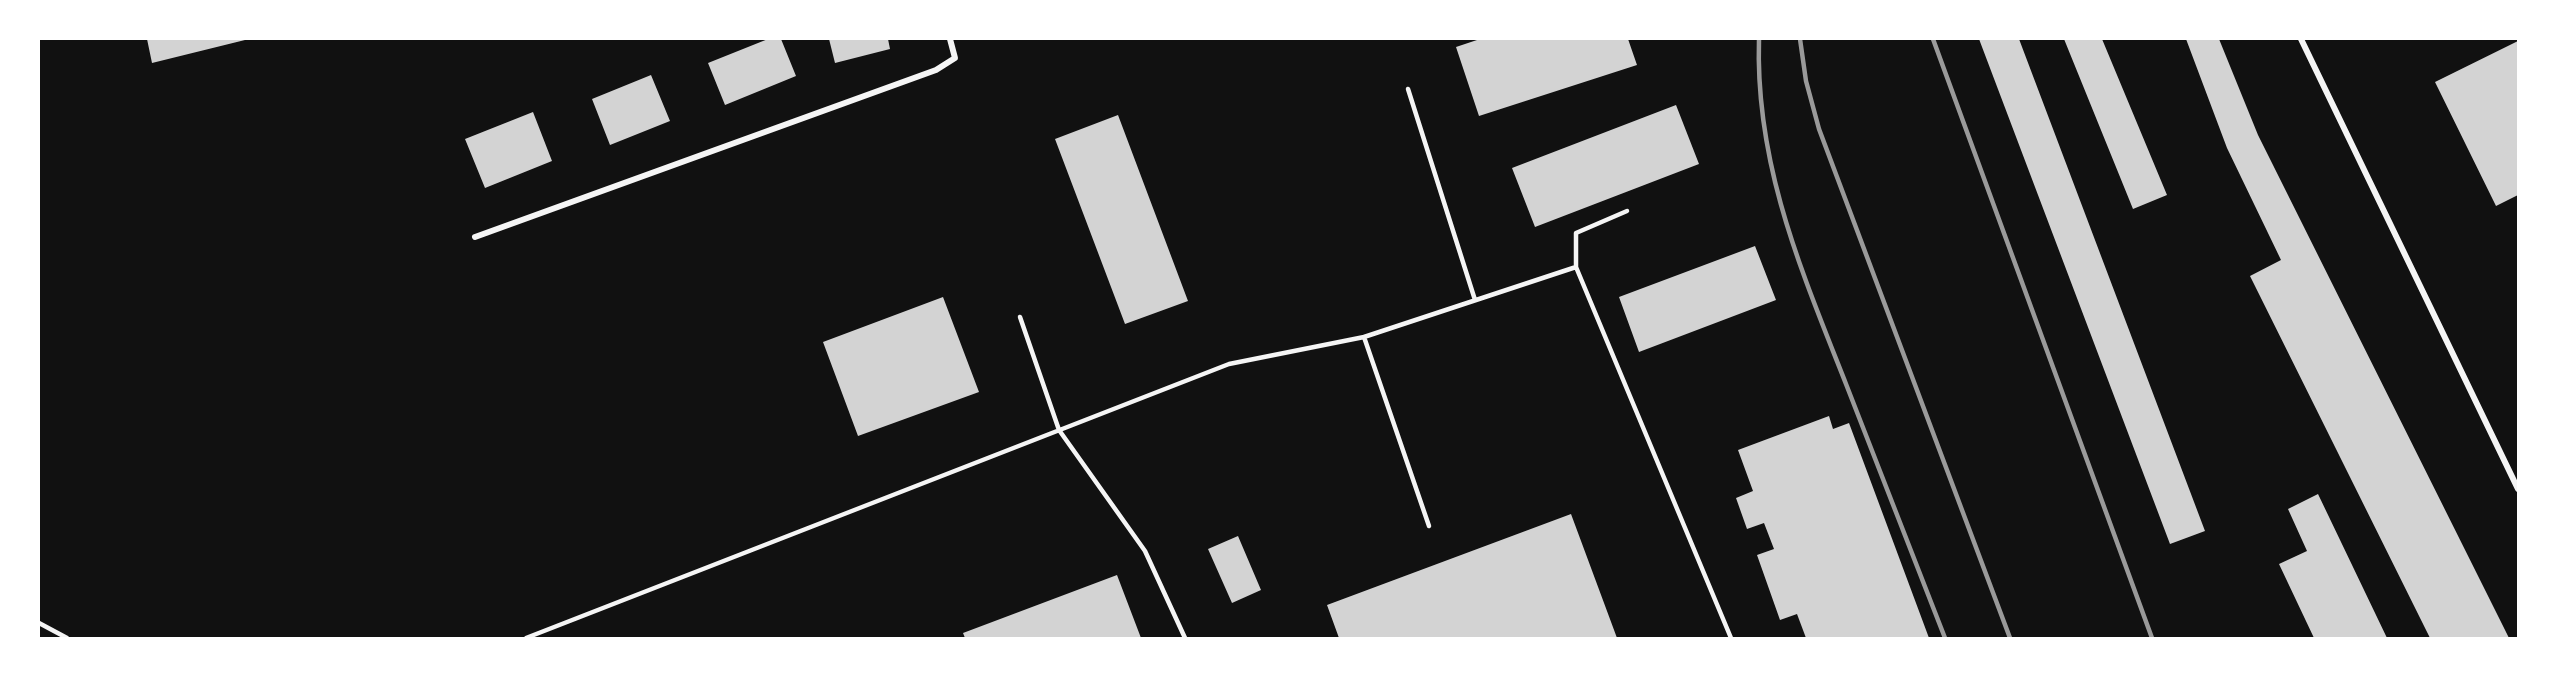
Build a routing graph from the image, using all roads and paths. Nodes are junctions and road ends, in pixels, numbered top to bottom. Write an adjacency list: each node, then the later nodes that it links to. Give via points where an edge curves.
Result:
1 (950, 39): 5 (street, via 955,58 925,74)
2 (2301, 39): 11 (street)
3 (1408, 89): 7 (lane)
4 (1628, 211): 6 (lane, via 1576,233)
5 (475, 237)
6 (1576, 267): 7 (lane); 17 (lane)
7 (1475, 300): 9 (lane)
8 (1020, 317): 10 (lane)
9 (1364, 337): 10 (lane, via 1229,364); 12 (lane)
10 (1059, 430): 15 (lane); 16 (lane, via 1145,552)
11 (2518, 489)
12 (1429, 526)
13 (39, 623): 14 (lane)
14 (67, 638)
15 (526, 638)
16 (1185, 638)
17 (1731, 638)

